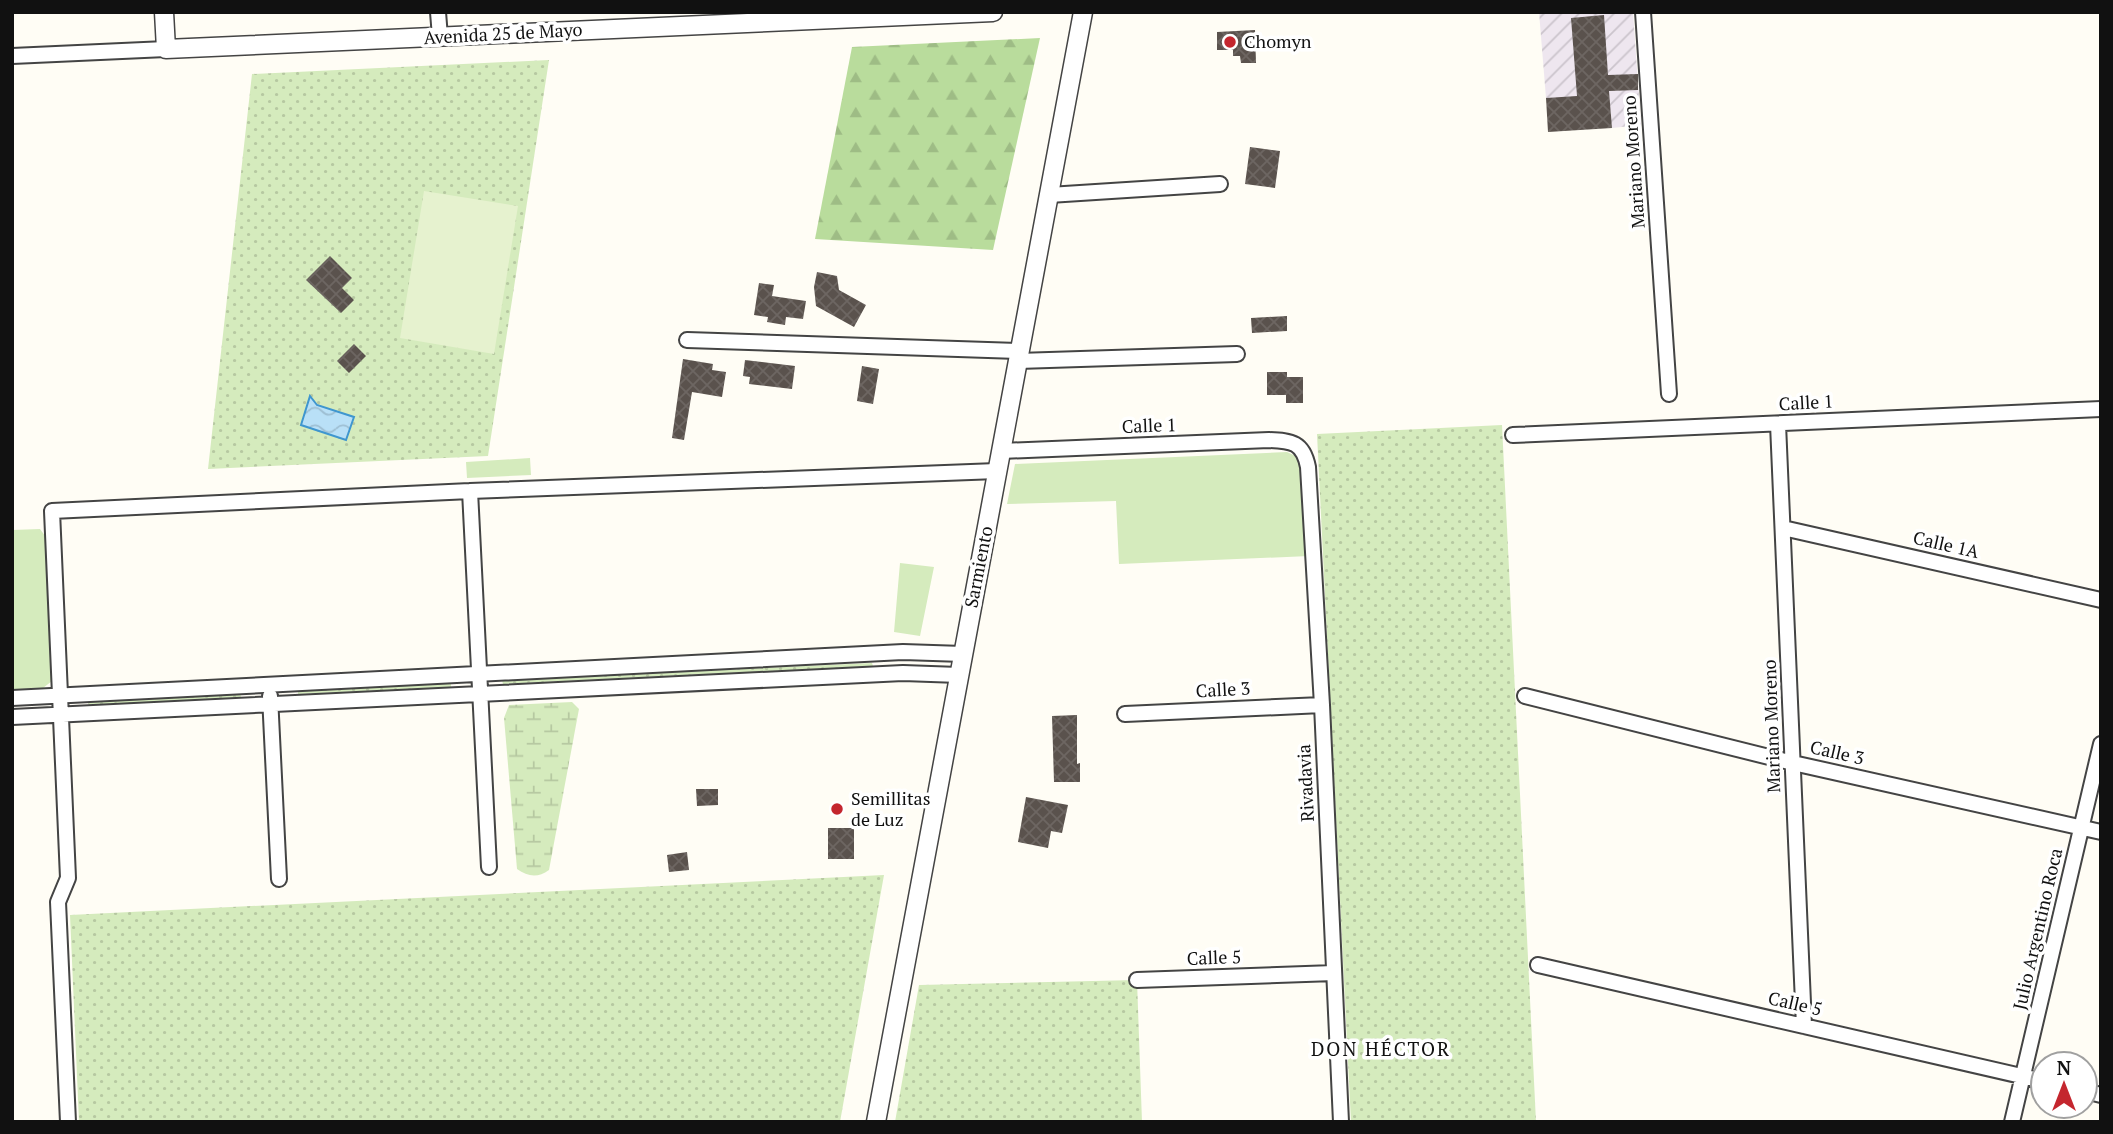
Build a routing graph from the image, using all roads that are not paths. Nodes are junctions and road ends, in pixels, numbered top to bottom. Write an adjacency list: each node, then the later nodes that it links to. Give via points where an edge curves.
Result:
1 (164, 12): 8 (street)
2 (438, 12): 7 (street)
3 (993, 12): 6 (street, Avenida 25 de Mayo)
4 (1083, 12): 11 (street, Sarmiento)
5 (1643, 12): 15 (street, Mariano Moreno)
6 (719, 18): 7 (street, Avenida 25 de Mayo)
7 (439, 37): 8 (street, Avenida 25 de Mayo)
8 (166, 49): 9 (street, Avenida 25 de Mayo)
9 (12, 56)
10 (1220, 184): 11 (street)
11 (1049, 195): 14 (street, Sarmiento)
12 (687, 340): 14 (street)
13 (1237, 354): 14 (street)
14 (1019, 356): 20 (street, Sarmiento)
15 (1669, 394)
16 (2101, 409): 17 (street, Calle 1)
17 (1778, 424): 18 (street, Calle 1); 23 (street, Mariano Moreno)
18 (1513, 435)
19 (1298, 445): 20 (street, Calle 1, via 1269,440); 34 (street, Rivadavia, via 1308,467)
20 (1001, 451): 21 (street, Sarmiento)
21 (997, 471): 22 (street); 25 (street, Sarmiento)
22 (470, 491): 26 (street); 30 (street, via 52,511)
23 (1783, 527): 24 (street, Calle 1A); 39 (street, Mariano Moreno)
24 (2101, 600)
25 (963, 654): 26 (street, via 903,652); 27 (street, Sarmiento)
26 (479, 674): 28 (street); 29 (street)
27 (959, 675): 29 (street, via 903,673); 51 (street, Sarmiento)
28 (270, 685): 30 (street); 33 (street)
29 (480, 694): 33 (street); 42 (street)
30 (60, 695): 32 (street); 35 (street)
31 (1525, 696): 39 (street, Calle 3)
32 (12, 698)
33 (271, 704): 35 (street); 43 (street)
34 (1322, 705): 36 (street, Calle 3); 45 (street, Rivadavia)
35 (61, 714): 37 (street); 50 (street, via 68,878 58,902)
36 (1125, 714)
37 (12, 717)
38 (2101, 744): 40 (street, Julio Argentino Roca)
39 (1793, 763): 40 (street, Calle 3); 47 (street, Mariano Moreno)
40 (2081, 827): 41 (street, Calle 3); 48 (street, Julio Argentino Roca)
41 (2101, 832)
42 (489, 867)
43 (279, 879)
44 (1538, 965): 47 (street, Calle 5)
45 (1334, 973): 46 (street, Calle 5); 52 (street, Rivadavia)
46 (1136, 980)
47 (1804, 1026): 48 (street, Calle 5)
48 (2023, 1076): 49 (street, Calle 5); 53 (street, Julio Argentino Roca)
49 (2029, 1078)
50 (68, 1122)
51 (876, 1122)
52 (1341, 1122)
53 (2012, 1122)

